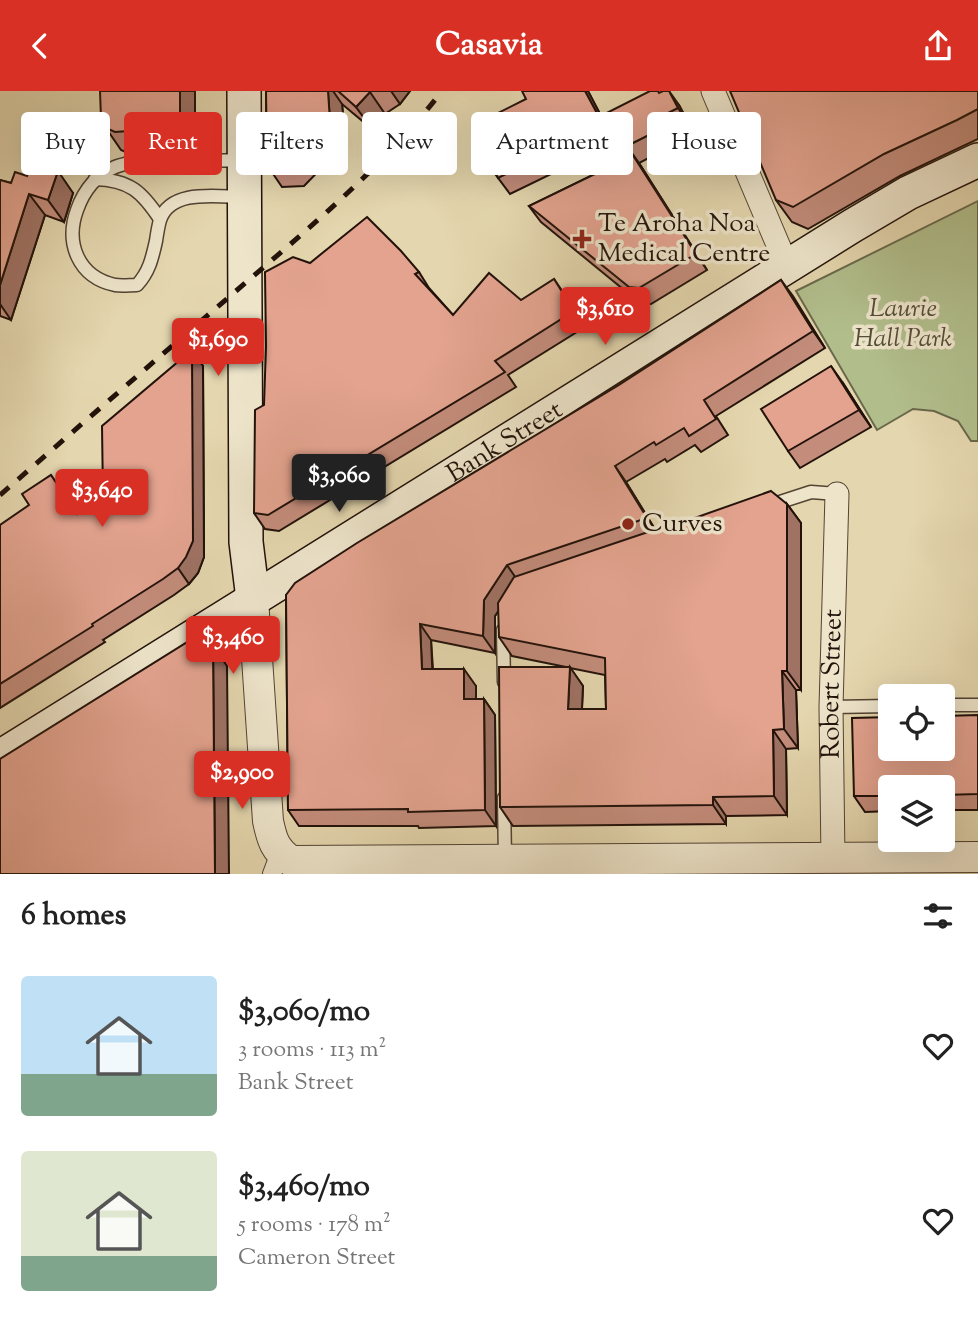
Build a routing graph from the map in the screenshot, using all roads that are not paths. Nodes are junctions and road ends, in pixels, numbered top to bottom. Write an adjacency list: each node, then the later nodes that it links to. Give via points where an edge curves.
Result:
1 (244, 91): 3 (main road)
2 (713, 91): 10 (street)
3 (244, 112)
4 (236, 160): 7 (lane, via 137,162 116,166)
5 (978, 160): 10 (main road, Bank Street, via 908,193)
6 (244, 175): 8 (main road)
7 (95, 179): 9 (lane, via 130,185); 9 (lane, via 79,204 71,234 81,263 94,275 114,285 137,285 151,263)
8 (244, 198): 9 (lane, via 180,200); 13 (main road, via 246,542)
9 (160, 219)
10 (787, 266): 13 (main road, Bank Street)
11 (837, 494): 12 (lane, via 811,492); 19 (street, Robert Street)
12 (750, 512)
13 (253, 599): 20 (main road, Bank Street); 24 (street, via 268,821)
14 (503, 620): 15 (lane)
15 (504, 698)
16 (955, 705): 17 (lane)
17 (978, 705)
18 (878, 706): 19 (lane)
19 (831, 708): 25 (street, Robert Street)
20 (0, 757)
21 (504, 790): 23 (lane)
22 (978, 857): 25 (street)
23 (505, 860): 24 (street); 25 (street)
24 (276, 864)
25 (833, 867)

